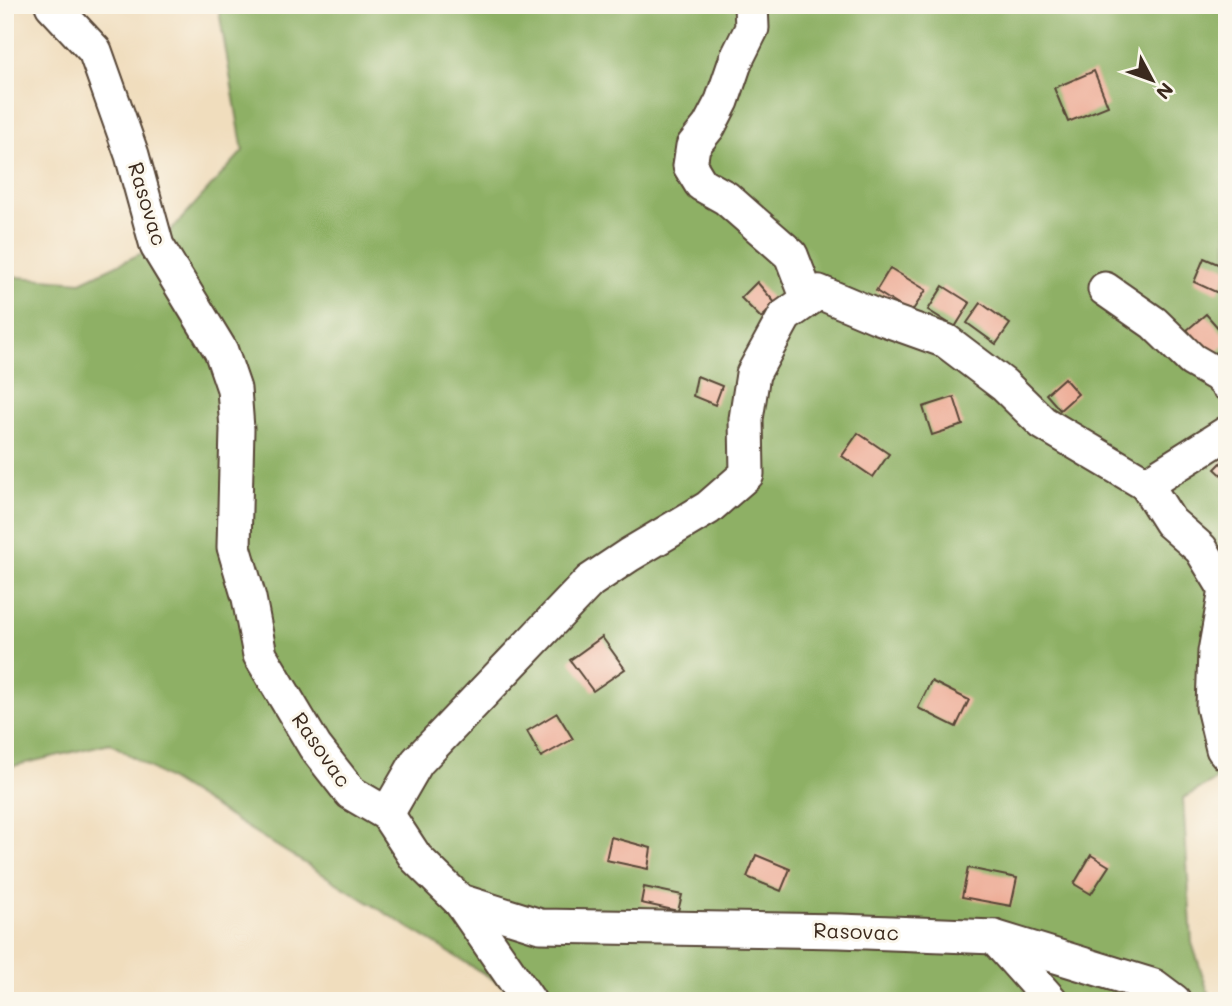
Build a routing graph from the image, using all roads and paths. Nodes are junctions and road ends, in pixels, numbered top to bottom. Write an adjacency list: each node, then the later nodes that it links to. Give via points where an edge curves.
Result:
1 (52, 5): 9 (street, Rasovac, via 95,51 132,155 157,246 221,351 234,389 234,547 260,654 315,747 351,793)
2 (751, 5): 4 (street, via 752,28 722,102 693,146 690,166 701,184 726,198 791,255)
3 (1105, 289): 5 (street)
4 (808, 299): 7 (street, via 819,292 946,341 1004,385 1042,423); 9 (street, via 785,316 753,374 746,419 747,474 708,508 590,581 417,762)
5 (1227, 384)
6 (1227, 433): 7 (street)
7 (1146, 484): 8 (street, via 1170,522 1201,549 1226,590 1215,652 1213,707)
8 (1227, 754)
9 (387, 814): 10 (street, Rasovac, via 416,858)
10 (460, 901): 11 (street, Rasovac, via 540,926); 12 (street)
11 (994, 937): 13 (street); 14 (street, Rasovac, via 1154,986)
12 (529, 1001)
13 (1051, 1001)
14 (1174, 1001)

